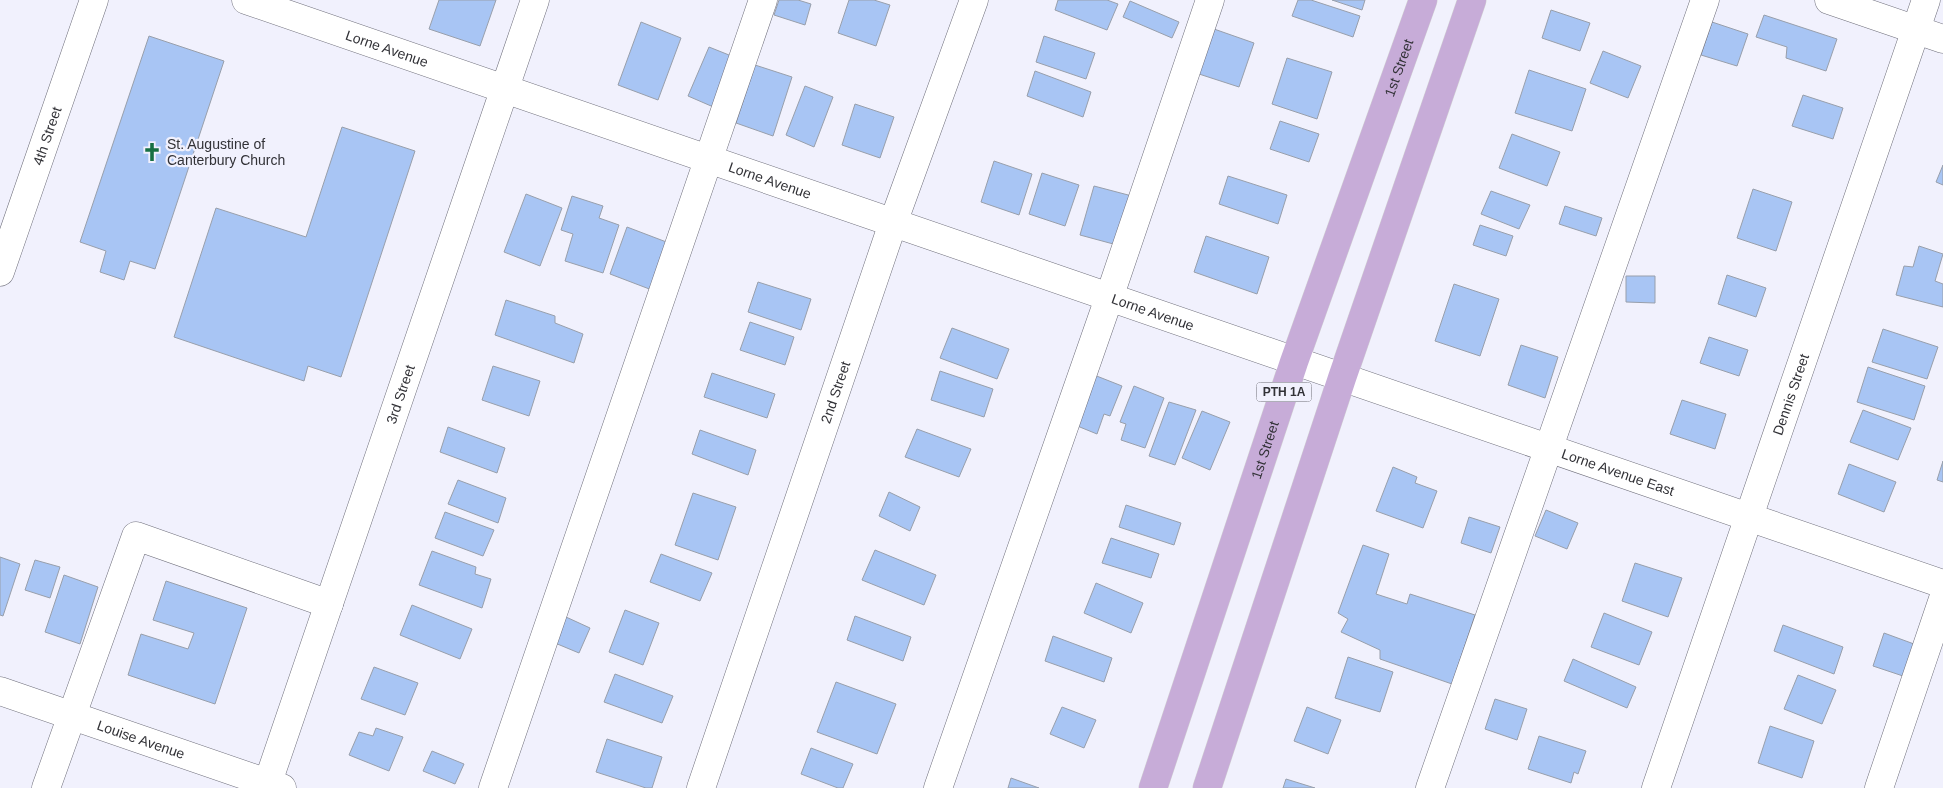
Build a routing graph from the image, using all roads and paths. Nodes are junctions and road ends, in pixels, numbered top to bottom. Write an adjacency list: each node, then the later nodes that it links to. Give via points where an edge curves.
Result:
1 (94, 0): 17 (street, 4th Street)
2 (246, 0): 14 (street, Lorne Avenue)
3 (535, 0): 14 (street, 3rd Street)
4 (763, 0): 15 (street)
5 (974, 0): 16 (street, 2nd Street)
6 (1210, 0): 18 (street)
7 (1423, 0): 19 (main road, 1st Street / PTH 1A)
8 (1472, 0): 20 (main road)
9 (1705, 0): 21 (street)
10 (1829, 0): 12 (street)
11 (1926, 0): 12 (street, Dennis Street)
12 (1915, 30): 13 (street); 22 (street, Dennis Street)
13 (1943, 39)
14 (504, 89): 15 (street, Lorne Avenue); 25 (street, 3rd Street)
15 (708, 159): 16 (street, Lorne Avenue); 30 (street)
16 (894, 223): 18 (street, Lorne Avenue); 31 (street, 2nd Street)
17 (0, 272)
18 (1109, 298): 19 (street, Lorne Avenue); 32 (street)
19 (1294, 362): 20 (street, Lorne Avenue East); 33 (main road, 1st Street / PTH 1A)
20 (1342, 378): 21 (street, Lorne Avenue East); 34 (main road)
21 (1549, 449): 22 (street, Lorne Avenue East); 35 (street)
22 (1748, 517): 23 (street, Lorne Avenue East); 36 (street, Dennis Street)
23 (1943, 584)
24 (1943, 599): 37 (street)
25 (329, 604): 27 (street, via 136,536); 28 (street, 3rd Street)
26 (0, 691): 27 (street, Louise Avenue)
27 (71, 715): 28 (street, Louise Avenue); 29 (street)
28 (272, 786)
29 (46, 788)
30 (492, 788)
31 (701, 788)
32 (938, 788)
33 (1154, 788)
34 (1207, 788)
35 (1430, 788)
36 (1656, 788)
37 (1879, 788)

